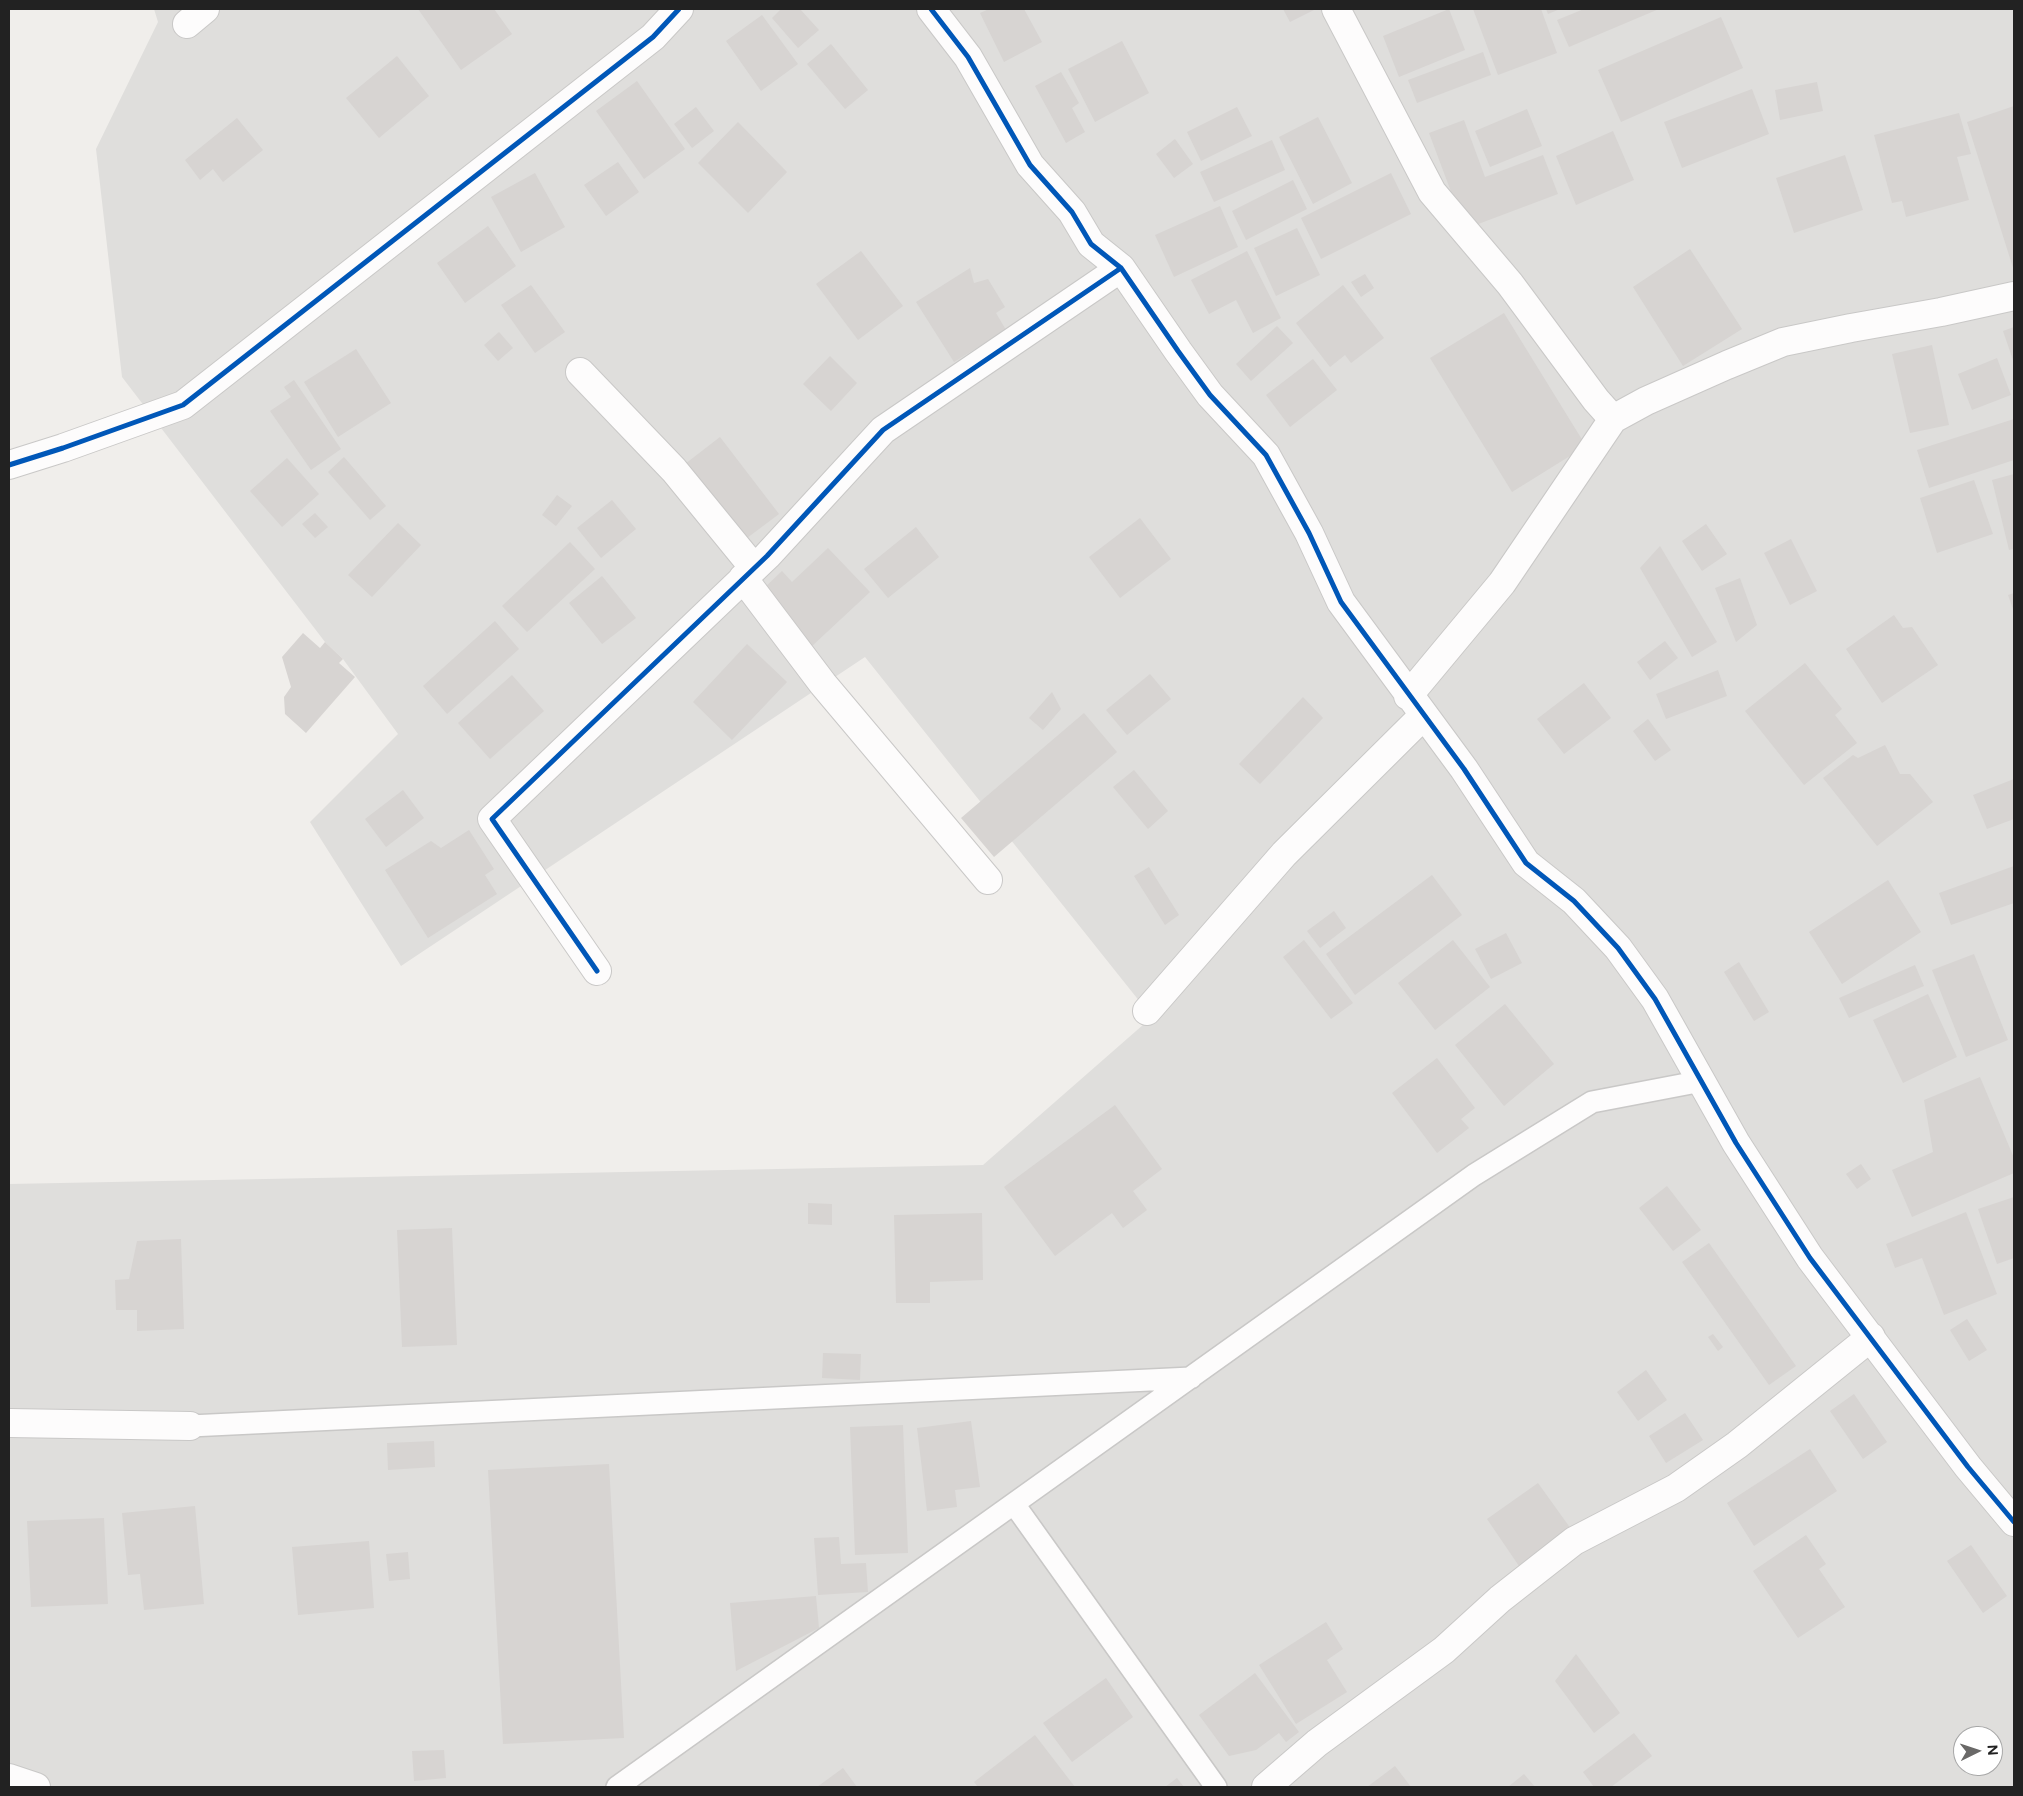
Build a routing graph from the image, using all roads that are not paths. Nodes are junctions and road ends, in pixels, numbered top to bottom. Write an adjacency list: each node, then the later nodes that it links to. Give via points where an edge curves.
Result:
1 (679, 9): 8 (street, via 653,37 183,405)
2 (931, 9): 4 (street, via 968,57 1030,165 1072,212 1091,244)
3 (1336, 9): 7 (street, via 1432,192 1510,284)
4 (1121, 268): 9 (street, via 883,430); 10 (street, via 1210,395 1266,455 1341,602)
5 (2014, 296): 7 (street, via 1783,342 1646,401)
6 (580, 372): 9 (street, via 674,470)
7 (1613, 419): 10 (street)
8 (9, 465)
9 (749, 573): 11 (street, via 823,684); 12 (street, via 492,819)
10 (1416, 706): 13 (street); 14 (street, via 1464,769 1526,863 1574,901 1618,948 1654,999)
11 (988, 880)
12 (597, 971)
13 (1147, 1011)
14 (1702, 1081): 15 (street, via 1736,1143 1810,1258); 16 (lane, via 1592,1102 1474,1175)
15 (1871, 1337): 20 (street, via 1968,1467); 25 (street, via 1737,1445 1676,1488 1574,1541 1500,1599 1444,1650 1318,1743)
16 (1191, 1378): 18 (lane); 19 (lane)
17 (10, 1423): 18 (street)
18 (190, 1426)
19 (1014, 1504): 23 (lane); 24 (lane)
20 (2014, 1522)
21 (9, 1778): 22 (street)
22 (36, 1787)
23 (617, 1787)
24 (1216, 1787)
25 (1266, 1787)

